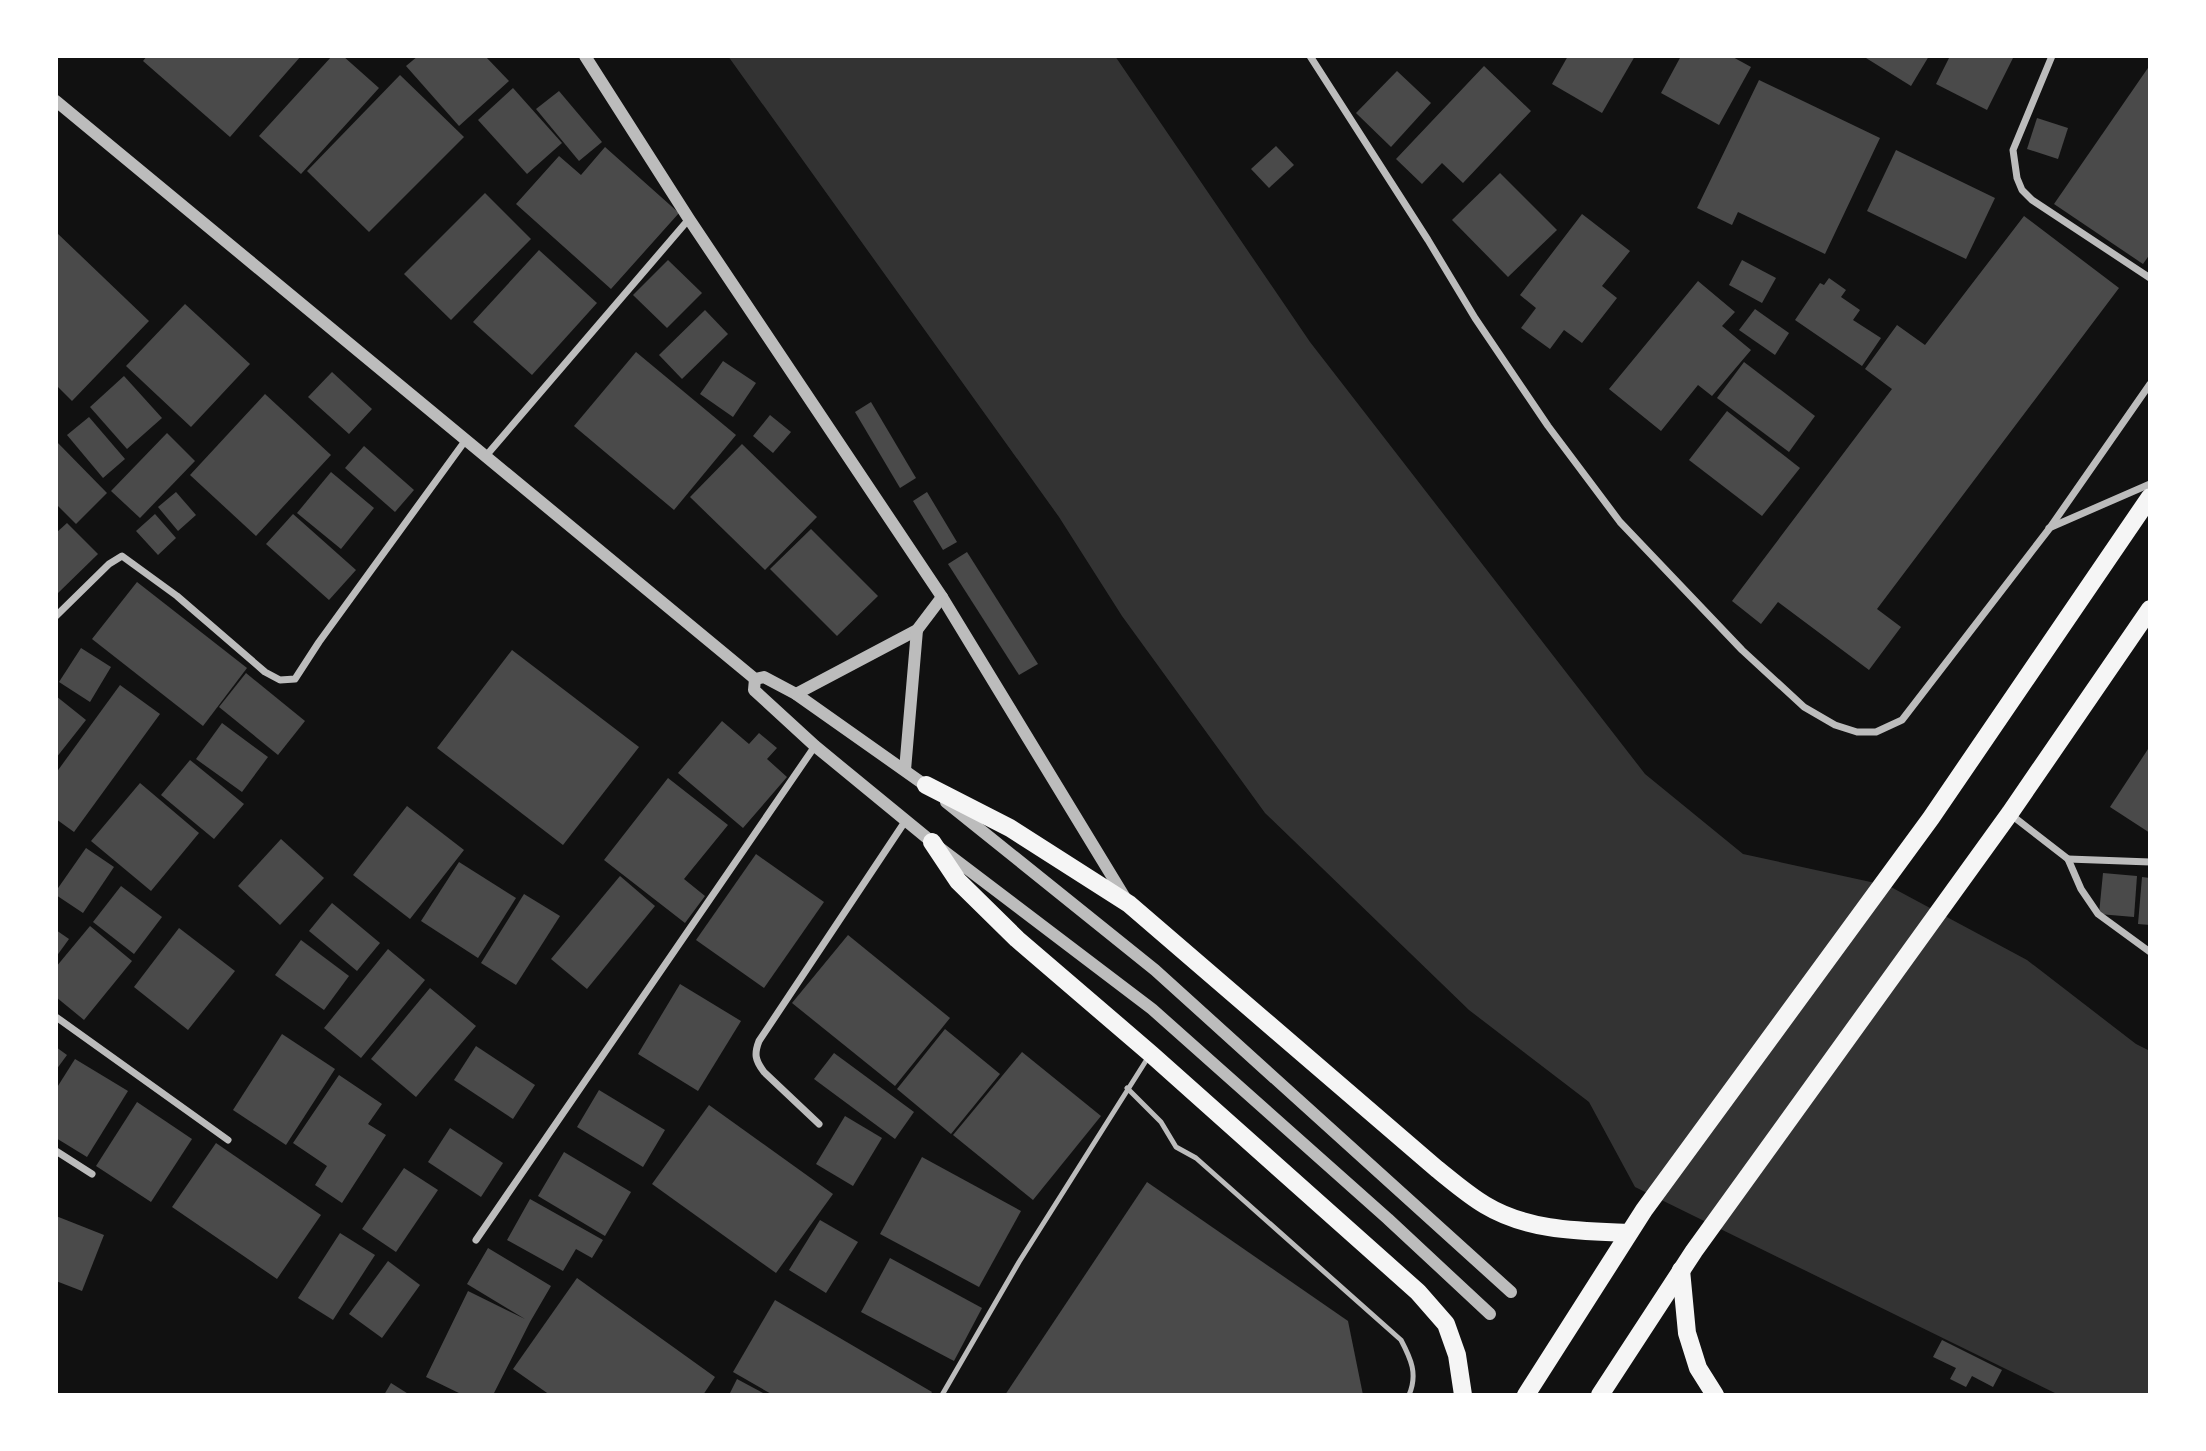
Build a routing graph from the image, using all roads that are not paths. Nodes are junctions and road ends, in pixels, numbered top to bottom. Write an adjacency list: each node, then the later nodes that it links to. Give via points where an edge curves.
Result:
1 (585, 56): 5 (street)
2 (1310, 56): 12 (street, via 1475,318 1620,523 1742,650 1804,706 1857,732 1876,733 1902,720)
3 (2052, 56): 6 (street, via 2013,149 2022,190)
4 (56, 101): 8 (street)
5 (689, 219): 9 (street); 13 (street)
6 (2150, 278)
7 (2150, 384): 12 (street)
8 (466, 441): 9 (street); 15 (street, via 295,679 280,680 265,672 177,596 122,556)
9 (485, 457): 17 (street)
10 (2150, 484): 12 (street)
11 (2150, 496): 36 (main road, via 1931,818)
12 (2049, 528)
13 (942, 597): 16 (street); 27 (street)
14 (2150, 609): 22 (main road)
15 (56, 616)
16 (917, 630): 18 (street); 20 (street)
17 (755, 679): 18 (street, via 764,677); 19 (street, via 754,690)
18 (796, 694): 20 (street)
19 (815, 746): 23 (street); 37 (street)
20 (905, 770): 21 (street)
21 (926, 785): 27 (main road, via 1010,828); 39 (street, via 1155,970)
22 (2010, 813): 25 (street); 38 (main road)
23 (906, 820): 24 (street); 32 (street, via 754,1053 764,1072)
24 (932, 842): 30 (main road, via 958,881 1017,939); 40 (street, via 1152,1009)
25 (2068, 859): 26 (street); 28 (street, via 2098,914)
26 (2150, 862)
27 (1129, 904): 36 (main road, via 1486,1206 1527,1223)
28 (2150, 952)
29 (56, 1017): 33 (street)
30 (1151, 1054): 31 (lane); 43 (main road, via 1418,1292 1446,1324)
31 (1127, 1088): 41 (lane); 42 (lane, via 1161,1122 1176,1147 1195,1158 1401,1340 1413,1364 1414,1385)
32 (819, 1124)
33 (228, 1140)
34 (56, 1151): 35 (street)
35 (92, 1174)
36 (1628, 1233): 44 (main road)
37 (476, 1240)
38 (1681, 1270): 45 (main road); 46 (main road, via 1687,1333 1698,1368)
39 (1511, 1292)
40 (1490, 1314)
41 (942, 1395)
42 (1409, 1395)
43 (1463, 1395)
44 (1526, 1395)
45 (1600, 1395)
46 (1716, 1395)

